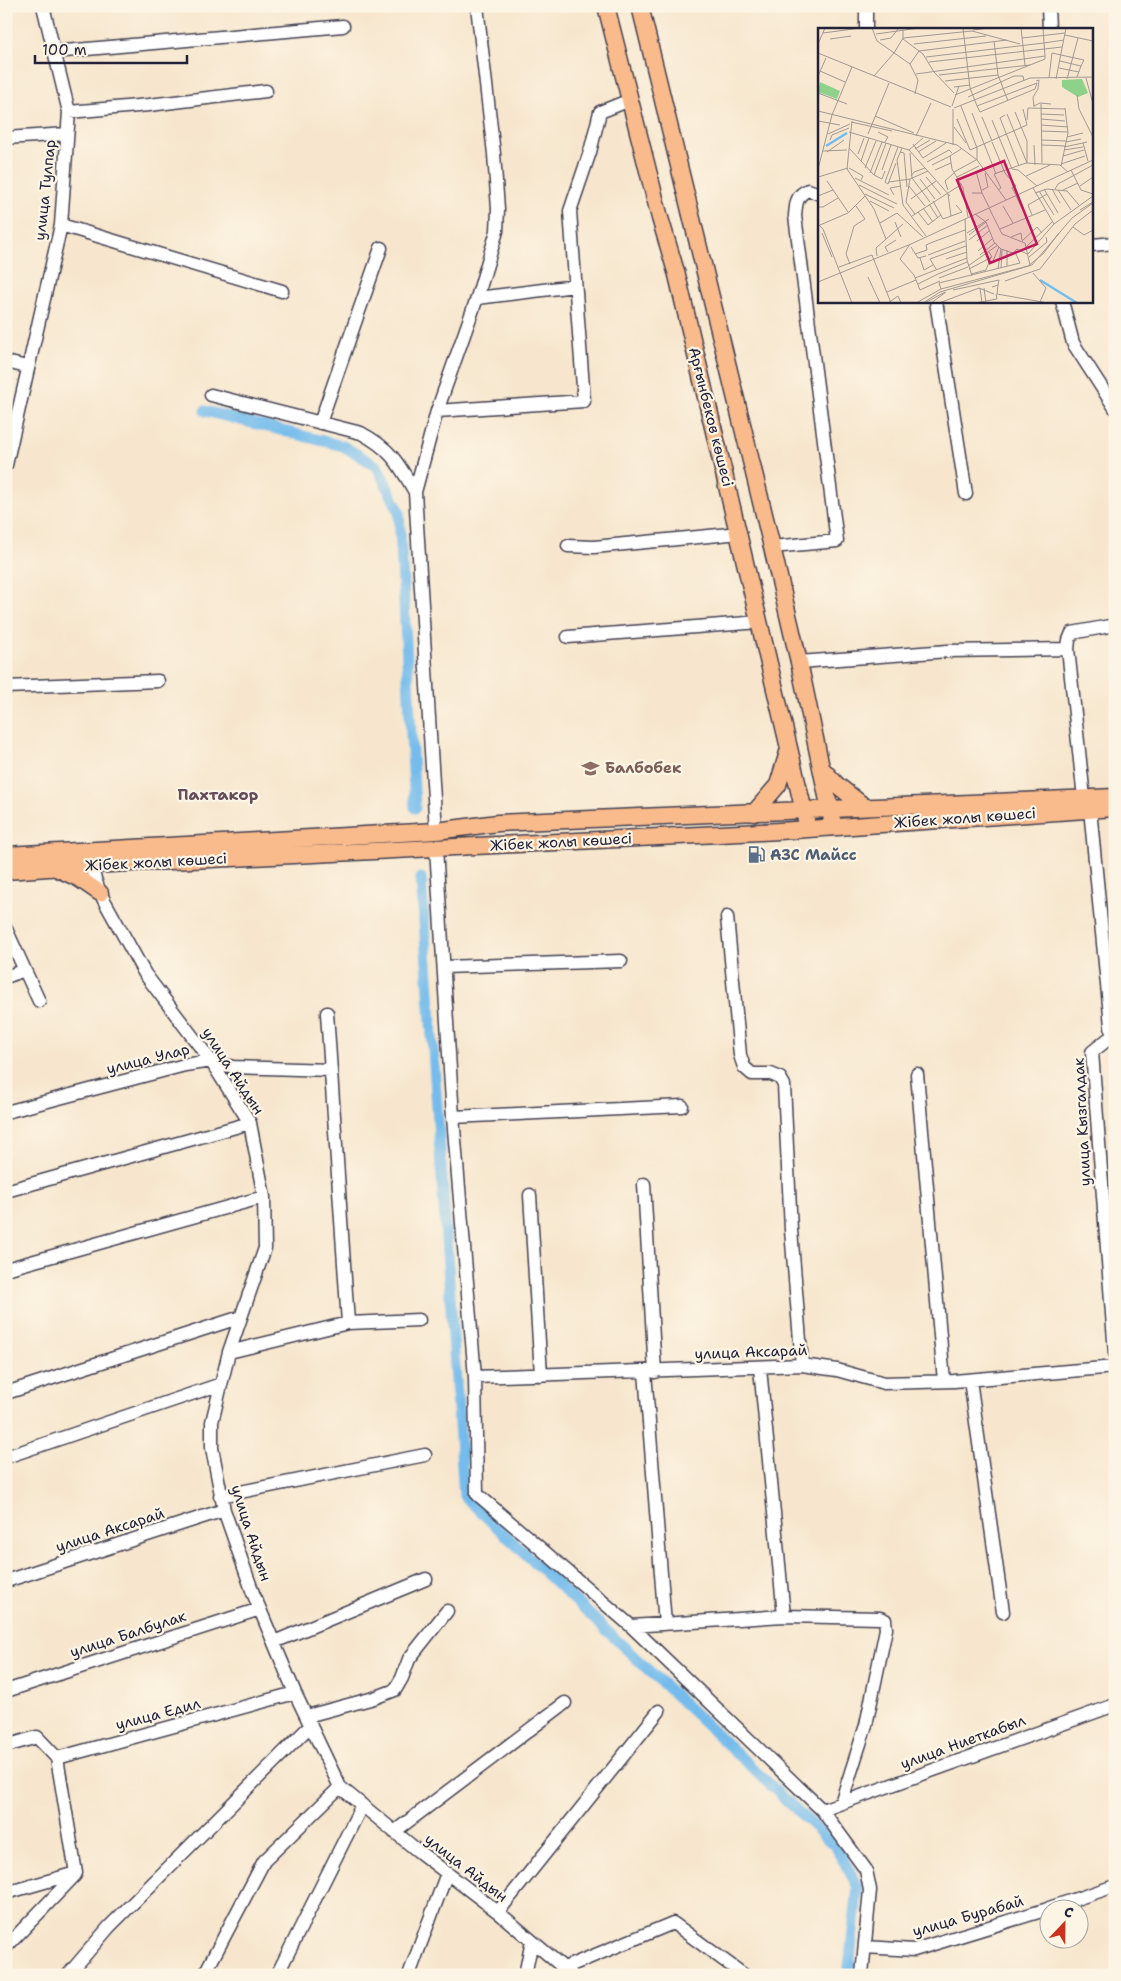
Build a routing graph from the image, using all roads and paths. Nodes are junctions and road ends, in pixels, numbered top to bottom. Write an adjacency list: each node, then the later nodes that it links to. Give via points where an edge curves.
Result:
1 (43, 6): 10 (street, улица Тулпар)
2 (477, 6): 25 (street, via 498,209 497,231)
3 (606, 6): 12 (main road, Арғынбеков көшесі)
4 (640, 6): 21 (main road, Арғынбеков көшесі)
5 (866, 6): 8 (street)
6 (1048, 6): 9 (street)
7 (343, 26): 10 (street)
8 (866, 28)
9 (1049, 28)
10 (54, 52): 13 (street, улица Тулпар)
11 (266, 91): 13 (street)
12 (630, 100): 22 (main road, Арғынбеков көшесі); 23 (street, via 600,112 570,211)
13 (70, 112): 14 (street, улица Тулпар)
14 (67, 134): 15 (street); 17 (street, улица Тулпар)
15 (6, 138)
16 (818, 193): 39 (street, via 808,190 802,193 797,200 795,216 837,541)
17 (61, 225): 24 (street); 29 (street, улица Тулпар)
18 (1115, 243): 19 (street)
19 (1094, 245)
20 (381, 248): 33 (street)
21 (704, 270): 22 (main road); 39 (main road, Арғынбеков көшесі)
22 (677, 276): 37 (main road, Арғынбеков көшесі)
23 (575, 286): 25 (street); 32 (street, via 584,401)
24 (282, 291)
25 (477, 298): 32 (street)
26 (936, 302): 36 (street)
27 (1062, 302): 31 (street, via 1073,343)
28 (6, 362): 29 (street)
29 (27, 367): 34 (street, улица Тулпар)
30 (211, 395): 33 (street)
31 (1115, 408)
32 (437, 411): 35 (street)
33 (320, 423): 35 (street, via 361,433 380,443 398,463)
34 (6, 465)
35 (415, 492): 58 (street)
36 (966, 494)
37 (740, 533): 38 (street, via 594,547); 40 (main road, Арғынбеков көшесі)
38 (568, 546)
39 (772, 547): 44 (main road, Арғынбеков көшесі)
40 (760, 622): 42 (street); 47 (main road, Арғынбеков көшесі)
41 (1115, 625): 43 (street, via 1072,633)
42 (568, 637)
43 (1068, 649): 44 (street, via 948,651); 50 (street)
44 (799, 662): 48 (main road, Арғынбеков көшесі)
45 (158, 681): 46 (street)
46 (6, 687)
47 (789, 747): 54 (main road, Арғынбеков көшесі); 55 (main road, via 778,785)
48 (821, 769): 51 (main road); 53 (main road, Арғынбеков көшесі)
49 (1115, 797): 50 (main road, Жібек жолы көшесі)
50 (1087, 804): 51 (main road, Жібек жолы көшесі); 52 (main road, Жібек жолы көшесі); 56 (main road, Жібек жолы көшесі); 90 (street, улица Кызгалдак, via 1112,1036 1092,1052)
51 (864, 807): 53 (main road, Жібек жолы көшесі)
52 (1115, 808)
53 (830, 810): 54 (main road, Жібек жолы көшесі); 56 (main road, Арғынбеков көшесі)
54 (804, 811): 55 (main road, Жібек жолы көшесі); 57 (main road, Арғынбеков көшесі)
55 (754, 813): 58 (main road, Жібек жолы көшесі, via 498,823)
56 (833, 827): 57 (main road, Жібек жолы көшесі)
57 (808, 829): 59 (main road, Жібек жолы көшесі)
58 (436, 830): 60 (main road, Жібек жолы көшесі)
59 (436, 848): 62 (main road, Жібек жолы көшесі); 69 (street)
60 (85, 849): 61 (main road, Жібек жолы көшесі); 62 (street, улица Айдын)
61 (6, 855)
62 (90, 865): 63 (main road, Жібек жолы көшесі); 65 (street, улица Айдын)
63 (54, 868): 64 (main road, Жібек жолы көшесі); 65 (main road, via 78,878)
64 (6, 871)
65 (100, 893): 74 (street, улица Айдын, via 145,974)
66 (727, 917): 91 (street, via 740,1055 744,1067 752,1074 771,1074 780,1078 784,1085)
67 (6, 929): 70 (street)
68 (621, 962): 69 (street)
69 (444, 967): 79 (street)
70 (24, 970): 71 (street); 72 (street)
71 (6, 977)
72 (39, 1001)
73 (327, 1013): 75 (street)
74 (211, 1061): 75 (street, улица Улар, via 232,1067); 78 (street, улица Улар); 80 (street, улица Айдын)
75 (331, 1070): 88 (street)
76 (917, 1074): 98 (street)
77 (682, 1106): 79 (street)
78 (6, 1112)
79 (453, 1117): 96 (street)
80 (250, 1123): 82 (street); 84 (street, улица Айдын)
81 (644, 1184): 94 (street)
82 (6, 1191)
83 (530, 1195): 95 (street)
84 (264, 1197): 85 (street); 86 (street, улица Айдын, via 265,1248)
85 (6, 1269)
86 (242, 1317): 89 (street, улица Айдын); 100 (street)
87 (419, 1320): 88 (street)
88 (348, 1323): 89 (street)
89 (229, 1352): 99 (street, улица Айдын)
90 (1115, 1353)
91 (802, 1365): 93 (street, улица Аксарай); 98 (street, улица Аксарай, via 837,1370 884,1383)
92 (1115, 1367): 97 (street, улица Аксарай)
93 (760, 1368): 94 (street, улица Аксарай); 110 (street)
94 (650, 1372): 95 (street, улица Аксарай); 111 (street)
95 (541, 1375): 96 (street, улица Аксарай)
96 (475, 1378): 112 (street, via 477,1494)
97 (970, 1380): 98 (street, улица Аксарай); 109 (street)
98 (944, 1381)
99 (221, 1384): 102 (street); 103 (street, улица Айдын, via 212,1422)
100 (6, 1393)
101 (425, 1455): 103 (street)
102 (6, 1457)
103 (220, 1496): 104 (street, улица Айдын)
104 (224, 1510): 106 (street, улица Аксарай); 107 (street, улица Айдын)
105 (426, 1579): 113 (street)
106 (6, 1581)
107 (260, 1609): 113 (street, улица Айдын); 114 (street, улица Балбулак)
108 (448, 1611): 119 (street, via 410,1659 396,1690)
109 (1003, 1612)
110 (784, 1616): 111 (street); 123 (street, via 885,1620 886,1629 866,1725)
111 (665, 1624): 112 (street)
112 (631, 1626): 125 (street)
113 (274, 1642): 115 (street, улица Айдын)
114 (6, 1691)
115 (296, 1693): 119 (street, улица Айдын); 121 (street, улица Едил)
116 (565, 1703): 126 (street)
117 (1115, 1705): 123 (street, улица Ниеткабыл)
118 (658, 1711): 133 (street)
119 (309, 1721): 122 (street, улица Айдын); 138 (street, via 122,1914)
120 (6, 1746): 121 (street, via 37,1737)
121 (57, 1758): 127 (street)
122 (340, 1787): 124 (street, улица Айдын); 139 (street, via 264,1861)
123 (841, 1803): 125 (street, улица Ниеткабыл)
124 (362, 1805): 126 (street, улица Айдын); 140 (street)
125 (822, 1810): 136 (street, via 866,1870 870,1890)
126 (394, 1832): 128 (street, улица Айдын)
127 (76, 1873): 130 (street); 135 (street)
128 (447, 1873): 133 (street, улица Айдын); 141 (street)
129 (1115, 1886): 131 (street, улица Бурабай)
130 (6, 1893)
131 (1079, 1898)
132 (1038, 1911): 136 (street, улица Бурабай, via 914,1950)
133 (498, 1912): 134 (street, улица Айдын)
134 (532, 1941): 137 (street, улица Айдын); 142 (street)
135 (6, 1947)
136 (865, 1947): 144 (street)
137 (568, 1971): 143 (street, via 673,1923)
138 (68, 1975)
139 (204, 1975)
140 (277, 1975)
141 (409, 1975)
142 (525, 1975)
143 (744, 1975)
144 (862, 1975)

